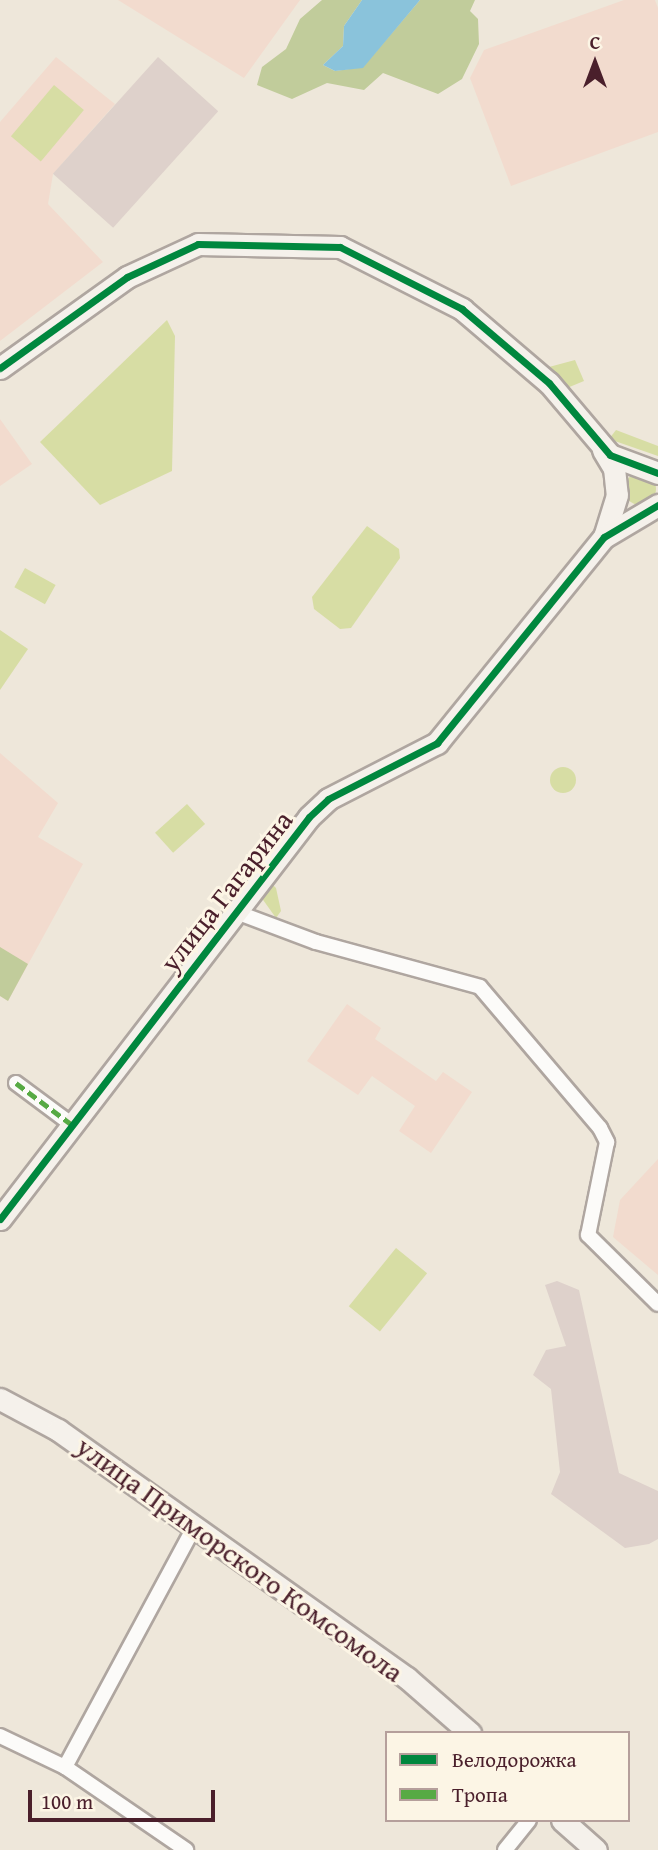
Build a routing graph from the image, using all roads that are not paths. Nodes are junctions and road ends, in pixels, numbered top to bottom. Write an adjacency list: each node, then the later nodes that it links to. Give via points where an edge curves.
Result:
1 (0, 368): 2 (street, via 127,277 198,244 233,240 340,247 395,270 490,329 549,383)
2 (600, 445): 3 (street); 4 (street)
3 (652, 468): 4 (street, via 624,470)
4 (616, 491): 5 (street, via 629,510); 6 (street)
5 (655, 507): 6 (street)
6 (604, 537): 7 (street, улица Гагарина, via 437,743 327,799)
7 (236, 912): 9 (street, улица Гагарина); 11 (street, via 316,942 480,987 600,1128 607,1143 588,1235)
8 (16, 1083): 9 (street)
9 (71, 1124): 10 (street, улица Гагарина)
10 (0, 1219)
11 (658, 1304)
12 (0, 1399): 13 (street, улица Приморского Комсомола, via 58,1430)
13 (194, 1527): 14 (street, улица Приморского Комсомола, via 399,1672); 16 (street)
14 (468, 1731)
15 (0, 1736): 16 (street)
16 (65, 1767): 19 (street)
17 (527, 1822): 20 (street)
18 (564, 1822): 21 (street)
19 (186, 1850)
20 (505, 1850)
21 (596, 1850)

